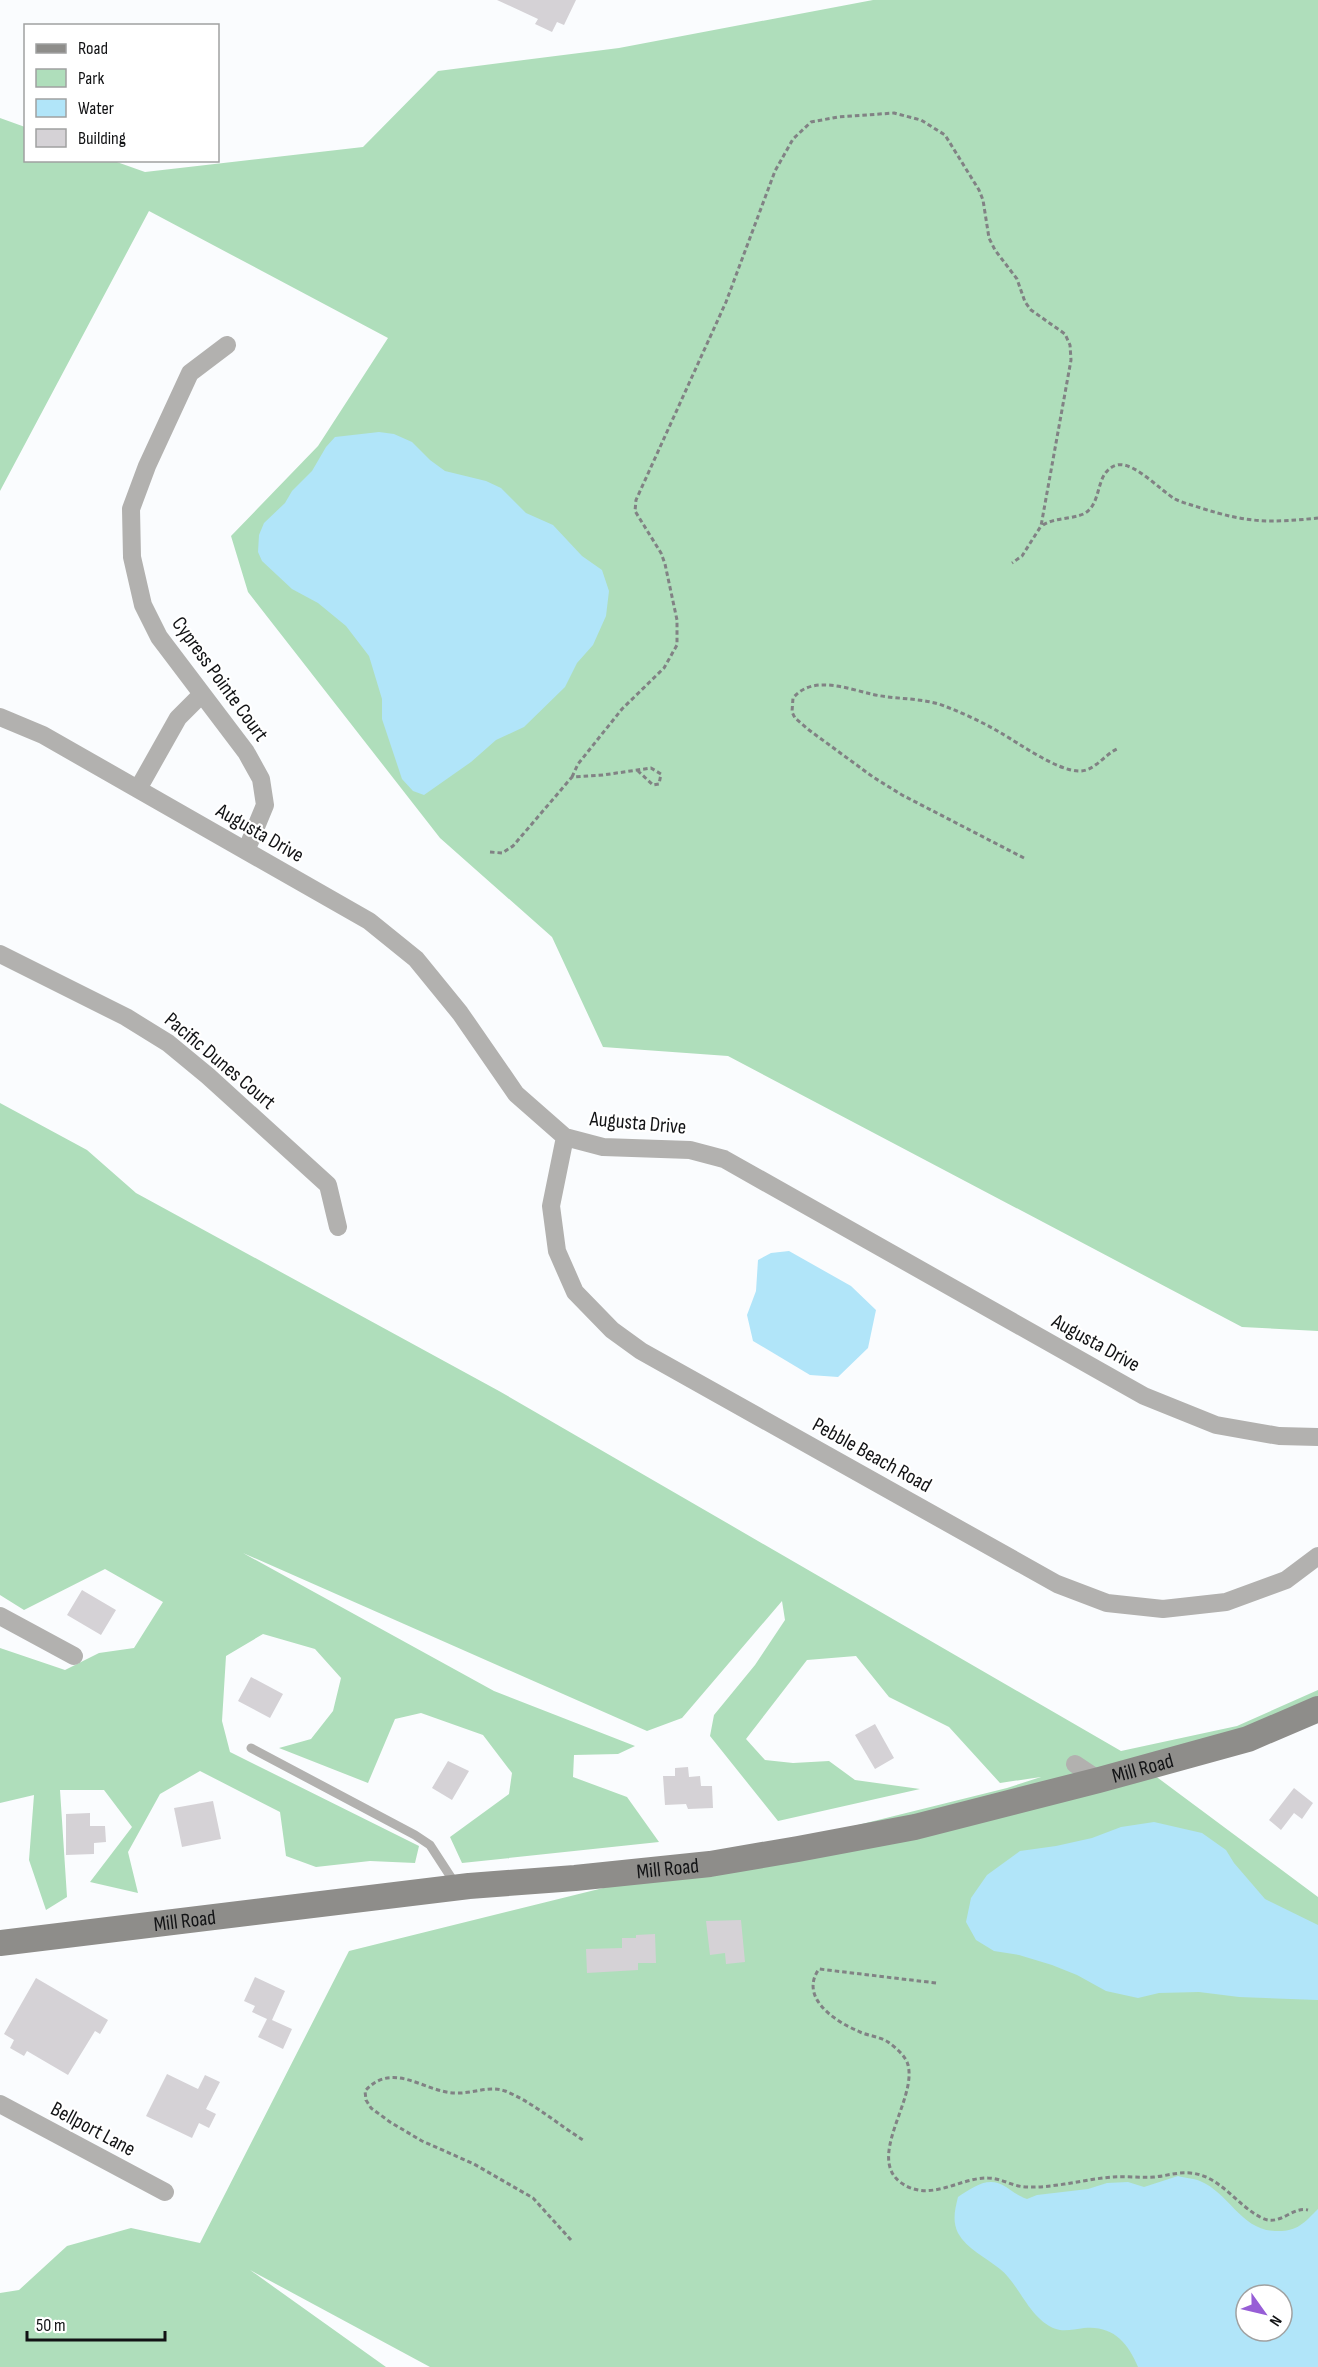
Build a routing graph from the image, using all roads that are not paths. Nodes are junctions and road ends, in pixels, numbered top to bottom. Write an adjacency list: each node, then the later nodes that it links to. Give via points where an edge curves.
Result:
1 (227, 345): 2 (street, Cypress Pointe Court, via 190,373 131,509 132,557 143,605 159,637)
2 (202, 694): 4 (street, via 178,718); 5 (street, Cypress Pointe Court, via 246,752 261,779 265,805)
3 (0, 717): 4 (street, Augusta Drive, via 43,735)
4 (138, 789): 5 (street, Augusta Drive)
5 (246, 851): 7 (street, Augusta Drive, via 369,921 416,959 460,1012 516,1094)
6 (0, 954): 8 (street, Pacific Dunes Court, via 168,1042 328,1185)
7 (565, 1137): 9 (street, Augusta Drive, via 603,1147 690,1150 724,1159 1144,1396 1216,1425 1279,1436); 10 (street, Pebble Beach Road, via 551,1206 557,1251 575,1292 612,1330 641,1351 1057,1584 1107,1603 1163,1609 1226,1602 1286,1580)
8 (338, 1227)
9 (1318, 1437)
10 (1318, 1556)
11 (0, 1616): 12 (street)
12 (74, 1656)
13 (1318, 1709): 16 (main road, Mill Road, via 1248,1739)
14 (251, 1748): 17 (lane, via 430,1845)
15 (1075, 1764): 16 (street)
16 (1100, 1780): 17 (main road, Mill Road, via 915,1827 710,1864)
17 (457, 1887): 18 (main road, Mill Road)
18 (0, 1942)
19 (0, 2104): 20 (street, Bellport Lane)
20 (165, 2192)

